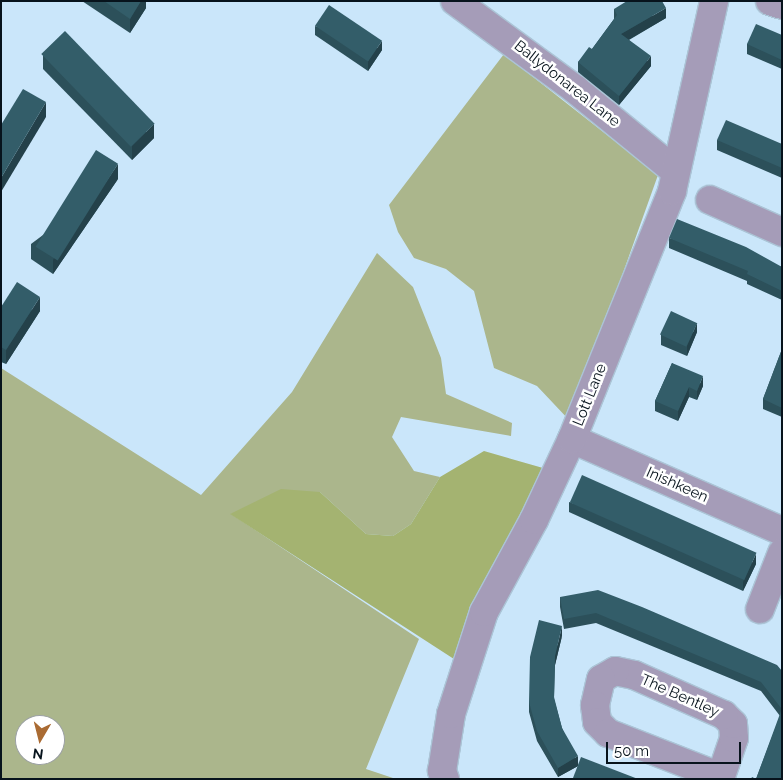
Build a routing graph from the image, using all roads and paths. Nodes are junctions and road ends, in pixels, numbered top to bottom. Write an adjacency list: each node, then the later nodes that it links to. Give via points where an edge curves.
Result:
1 (455, 1): 5 (street, Ballydonarea Lane, via 569,84)
2 (714, 1): 5 (street, Lott Lane)
3 (770, 1): 4 (street)
4 (782, 5)
5 (675, 171): 8 (street, Lott Lane, via 672,191)
6 (710, 200): 7 (street)
7 (782, 232)
8 (572, 439): 9 (street, Inishkeen); 13 (street, Lott Lane, via 534,520 484,612 452,714 442,771)
9 (782, 531)
10 (782, 553): 11 (street)
11 (760, 609)
12 (721, 778): 12 (street, The Bentley, via 734,738 733,724 724,715 634,675 615,672 601,679 595,705 597,722 608,733)
13 (445, 779)

